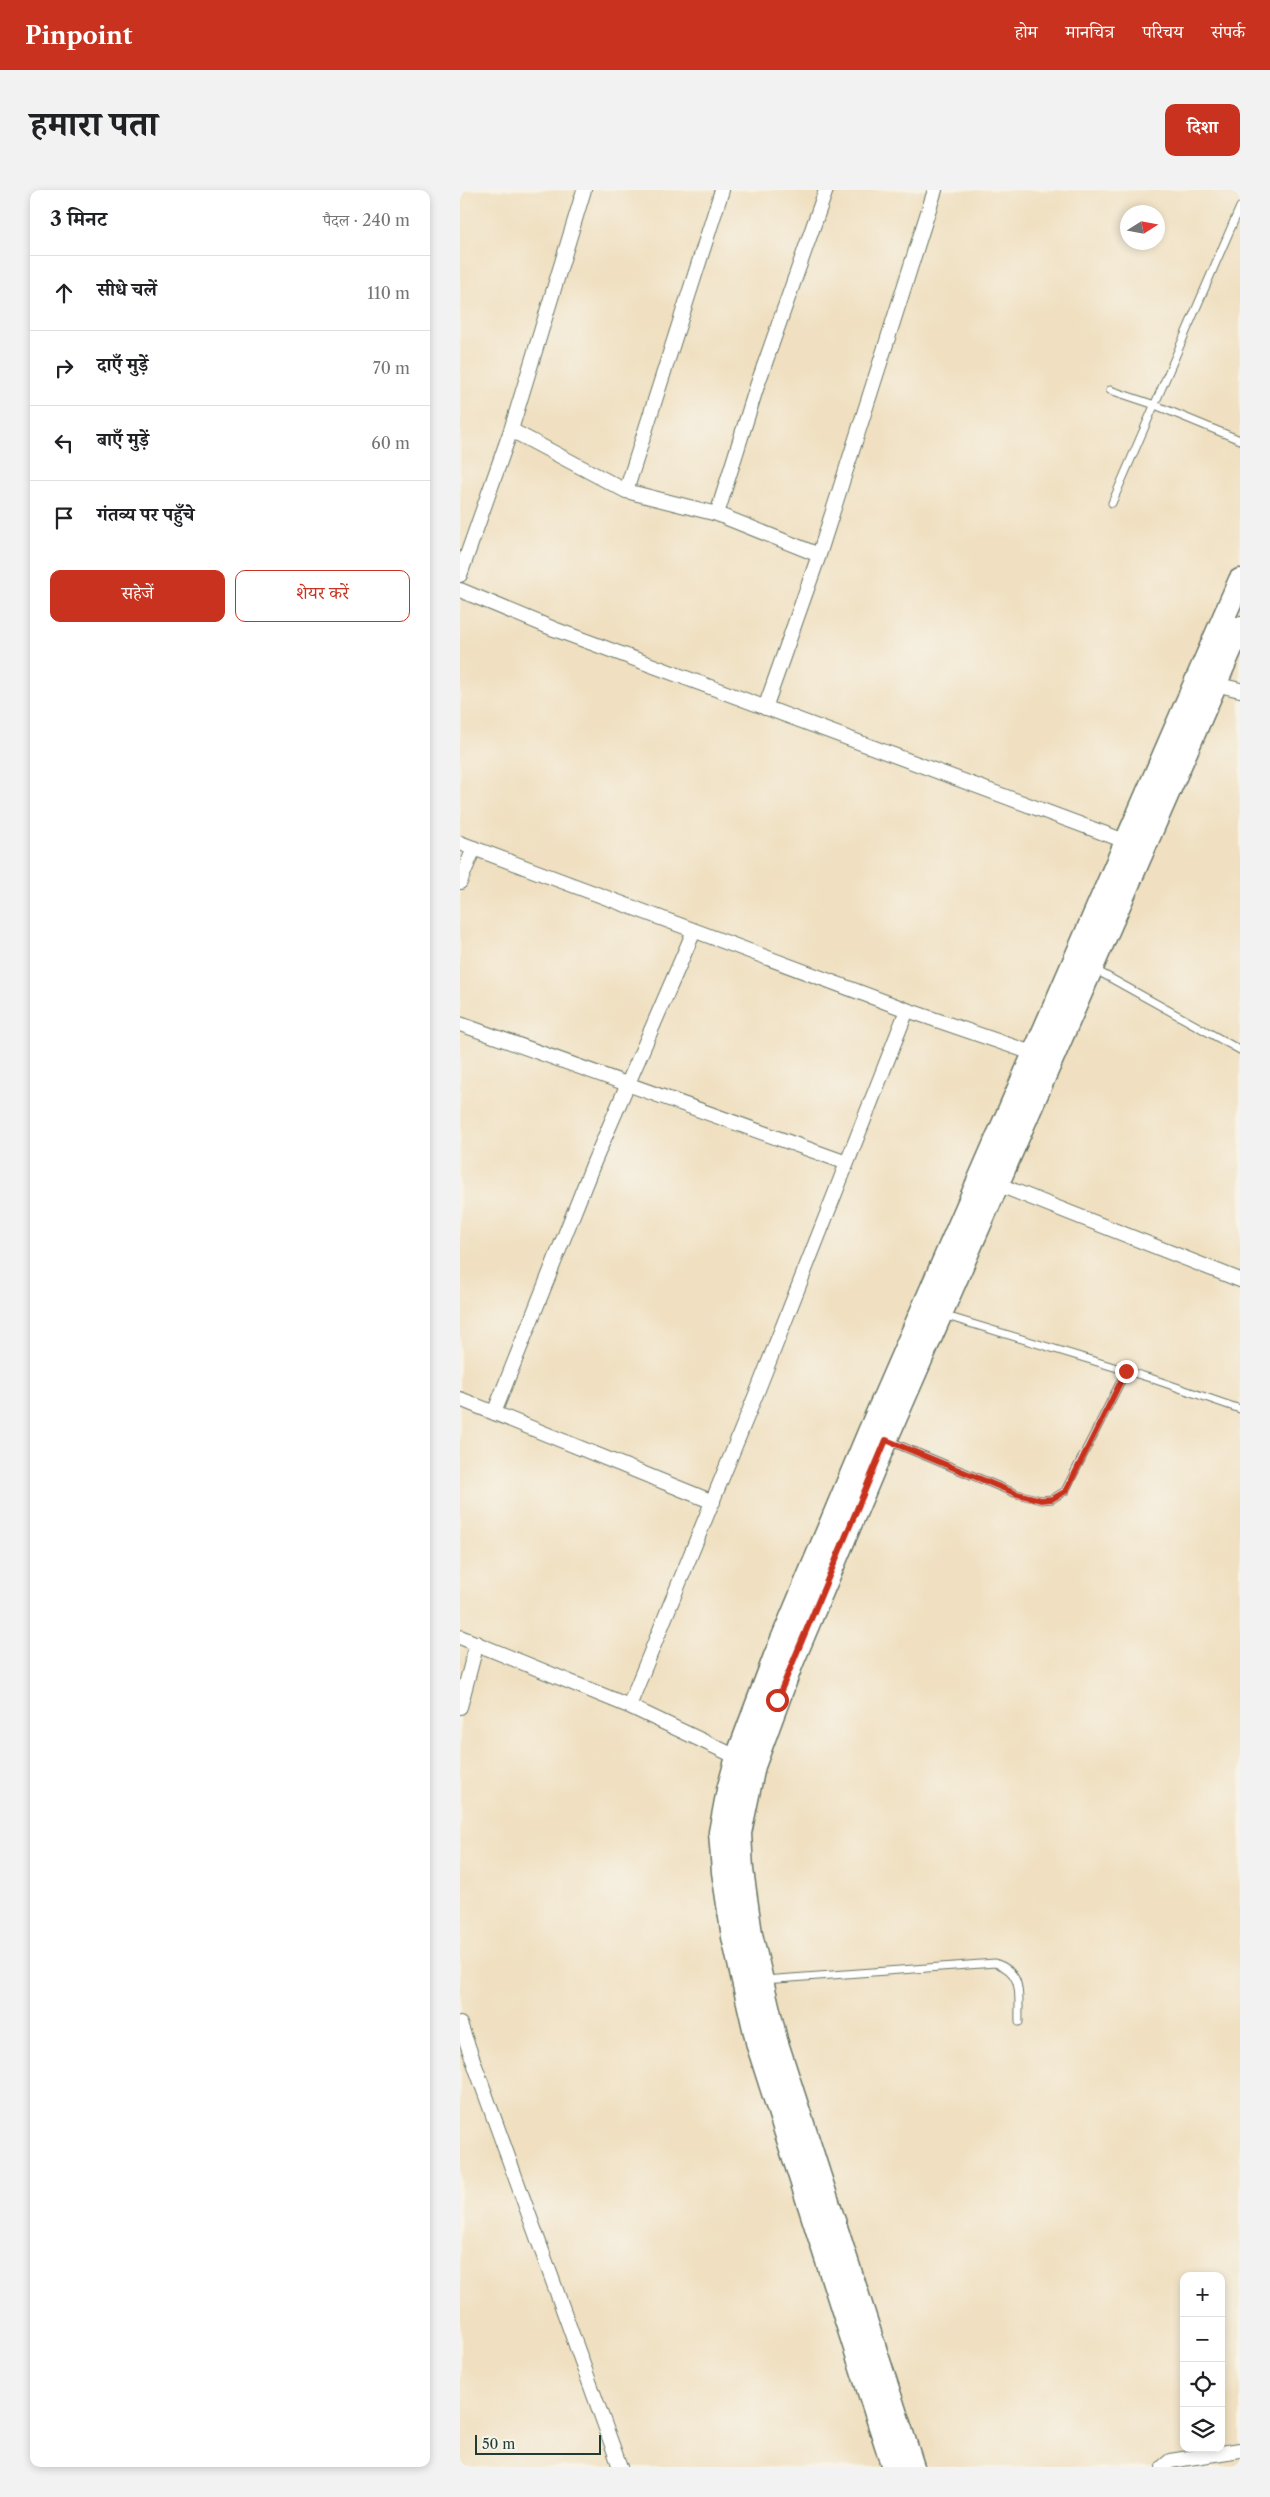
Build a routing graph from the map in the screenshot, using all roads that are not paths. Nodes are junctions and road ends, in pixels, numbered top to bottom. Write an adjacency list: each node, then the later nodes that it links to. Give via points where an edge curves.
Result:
1 (584, 190): 8 (street)
2 (722, 190): 10 (street)
3 (826, 190): 12 (street)
4 (935, 190): 13 (street)
5 (1240, 207): 7 (lane)
6 (1110, 390): 7 (lane)
7 (1155, 405): 9 (lane); 11 (lane)
8 (511, 430): 10 (street); 14 (street)
9 (1240, 440)
10 (626, 491): 12 (street)
11 (1112, 503)
12 (716, 514): 13 (street)
13 (818, 555): 20 (street)
14 (460, 576)
15 (1240, 580): 22 (main road)
16 (460, 590): 20 (street)
17 (1240, 628): 18 (main road)
18 (1215, 684): 19 (street); 22 (main road)
19 (1240, 690)
20 (765, 708): 22 (street)
21 (460, 843): 23 (street)
22 (1135, 845): 26 (main road); 30 (main road)
23 (474, 848): 24 (street); 25 (street)
24 (460, 882)
25 (694, 931): 27 (street); 31 (street)
26 (1092, 967): 29 (lane); 30 (main road)
27 (907, 1010): 30 (street); 32 (street)
28 (460, 1024): 31 (street)
29 (1240, 1050)
30 (1042, 1057): 33 (main road); 40 (main road)
31 (627, 1084): 32 (street); 39 (street)
32 (847, 1163): 41 (street)
33 (997, 1184): 34 (street); 35 (main road)
34 (1240, 1280)
35 (941, 1314): 36 (lane); 40 (main road)
36 (1126, 1371): 38 (lane); 40 (lane, via 1066,1491 1052,1499 1041,1500 1017,1494)
37 (460, 1399): 39 (street)
38 (1240, 1409)
39 (494, 1413): 41 (street)
40 (877, 1436): 46 (main road, via 792,1663)
41 (712, 1502): 44 (street)
42 (460, 1637): 43 (street)
43 (477, 1643): 44 (street); 45 (street)
44 (629, 1706): 46 (street)
45 (460, 1707)
46 (745, 1761): 47 (main road, via 740,1833 742,1870); 52 (main road, via 728,1790 720,1832 723,1872 743,1985 758,2046)
47 (761, 1981): 48 (lane, via 995,1963 1007,1967 1016,1976); 53 (main road, via 779,2050)
48 (1019, 2022)
49 (460, 2024): 51 (street)
50 (1240, 2450): 54 (street, via 1170,2462)
51 (620, 2467)
52 (893, 2467)
53 (913, 2467)
54 (1163, 2467)

